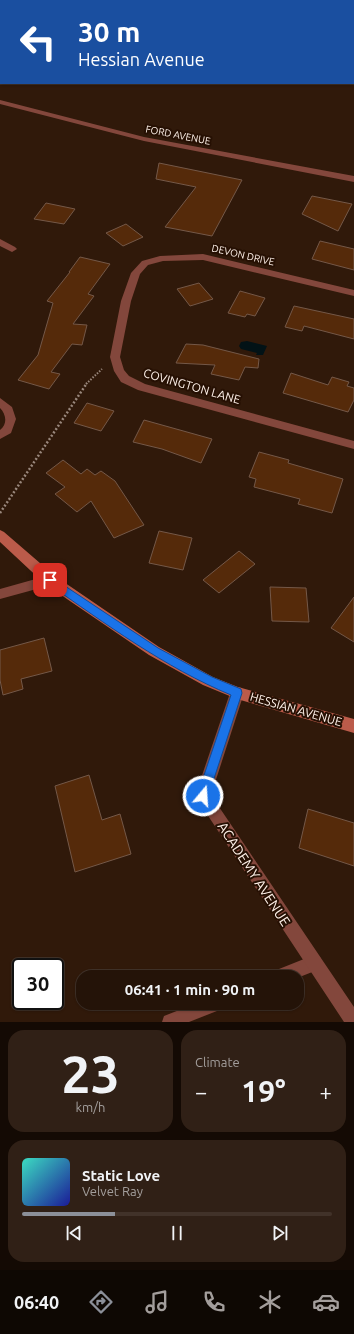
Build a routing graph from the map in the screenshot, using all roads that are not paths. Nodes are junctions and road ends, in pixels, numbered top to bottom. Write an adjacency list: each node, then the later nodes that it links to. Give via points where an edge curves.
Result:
1 (0, 102): 2 (street, FORD AVENUE, via 144,139)
2 (354, 179)
3 (0, 242): 4 (street)
4 (12, 249)
5 (354, 293): 6 (street, DEVON DRIVE, via 203,257 163,258 145,263 136,273 126,300)
6 (115, 357): 9 (street, COVINGTON LANE, via 119,371 125,379 142,386)
7 (0, 402): 8 (lane, via 8,410 11,419 7,430)
8 (0, 434)
9 (354, 445)
10 (0, 535): 11 (main road, HESSIAN AVENUE)
11 (50, 580): 12 (street); 13 (main road, HESSIAN AVENUE, via 154,651 208,681)
12 (0, 594)
13 (237, 693): 14 (main road, HESSIAN AVENUE); 15 (street, ACADEMY AVENUE, via 203,796)
14 (354, 726)
15 (314, 963): 16 (lane); 19 (street, ACADEMY AVENUE)
16 (297, 970)
17 (199, 1010): 18 (lane)
18 (170, 1022)
19 (354, 1022)

